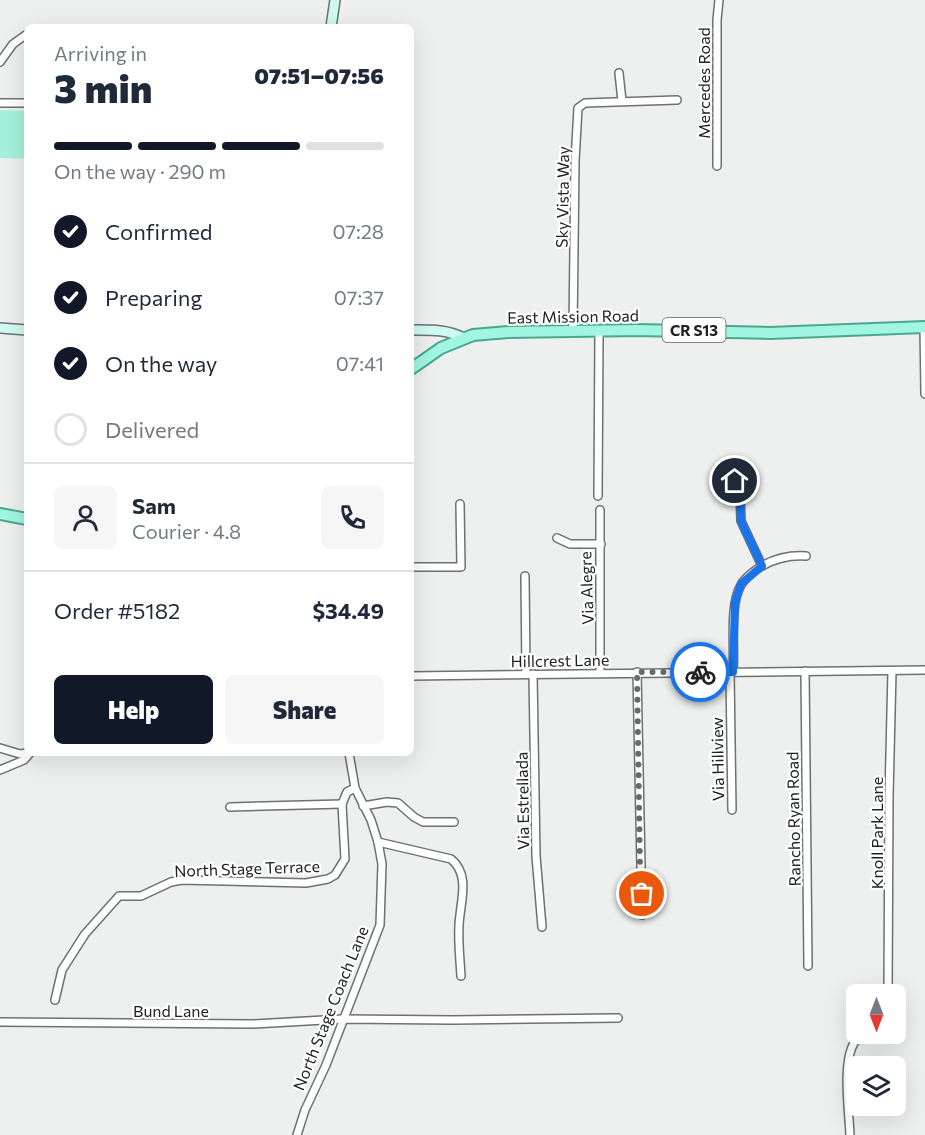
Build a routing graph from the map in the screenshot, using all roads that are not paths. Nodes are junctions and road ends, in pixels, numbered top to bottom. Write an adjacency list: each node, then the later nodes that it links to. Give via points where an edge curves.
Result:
1 (335, 0): 3 (street)
2 (718, 0): 11 (street, Mercedes Road)
3 (331, 24)
4 (24, 36): 5 (street)
5 (0, 62)
6 (619, 73): 7 (street)
7 (622, 100): 8 (street, Sky Vista Way); 17 (street, Sky Vista Way, via 585,103 578,108)
8 (677, 100)
9 (0, 103): 10 (street)
10 (24, 103)
11 (717, 166)
12 (925, 327): 16 (main road, East Mission Road / CR S13, via 770,333); 20 (street)
13 (0, 328): 14 (street)
14 (24, 330)
15 (414, 330): 18 (street, via 442,330)
16 (598, 331): 17 (main road, East Mission Road / CR S13); 22 (street)
17 (573, 332): 18 (main road, East Mission Road / CR S13, via 508,332)
18 (464, 338): 19 (main road, East Mission Road / CR S13)
19 (414, 367)
20 (925, 394)
21 (735, 481): 30 (street, via 740,493 741,521)
22 (598, 496)
23 (460, 504): 31 (street, via 460,567)
24 (600, 510): 28 (street)
25 (0, 514): 26 (main road)
26 (24, 518)
27 (557, 538): 28 (street, Via Alegre, via 570,544)
28 (601, 544): 38 (street, Via Alegre)
29 (806, 556): 30 (street, via 792,555)
30 (762, 566): 37 (street, Via Hillview, via 741,584 735,602)
31 (414, 567)
32 (525, 576): 39 (street, Via Estrellada)
33 (925, 670): 35 (street, Hillcrest Lane)
34 (805, 671): 35 (street, Hillcrest Lane); 37 (street, Hillcrest Lane); 55 (street, Rancho Ryan Road)
35 (892, 671): 57 (street, Knoll Park Lane)
36 (637, 672): 37 (street, Hillcrest Lane); 38 (street, Hillcrest Lane); 53 (street)
37 (731, 672): 50 (street, Via Hillview)
38 (600, 673): 39 (street, Hillcrest Lane)
39 (530, 674): 40 (street, Hillcrest Lane); 54 (street, Via Estrellada)
40 (414, 676)
41 (0, 748): 42 (street)
42 (24, 754)
43 (27, 756): 45 (street)
44 (350, 756): 46 (street, North Stage Coach Lane)
45 (0, 770)
46 (355, 788): 47 (street, via 347,792); 48 (street, North Stage Coach Lane)
47 (342, 804): 49 (street); 58 (street, North Stage Terrace, via 345,859 334,875 306,883 182,880 141,896 119,896 85,934 62,970)
48 (363, 806): 51 (street, via 398,803 423,822); 52 (street, North Stage Coach Lane)
49 (230, 807)
50 (732, 810)
51 (453, 822)
52 (378, 842): 56 (street, via 451,859 458,865 463,888); 60 (street, North Stage Coach Lane, via 382,864 380,925)
53 (642, 915)
54 (542, 927)
55 (808, 966)
56 (460, 976)
57 (888, 984)
58 (55, 1000)
59 (618, 1018): 60 (street, Bund Lane)
60 (342, 1019): 61 (street, Bund Lane, via 252,1024); 63 (street, North Stage Coach Lane)
61 (0, 1022)
62 (853, 1044): 64 (street, via 848,1069)
63 (297, 1135)
64 (850, 1135)

